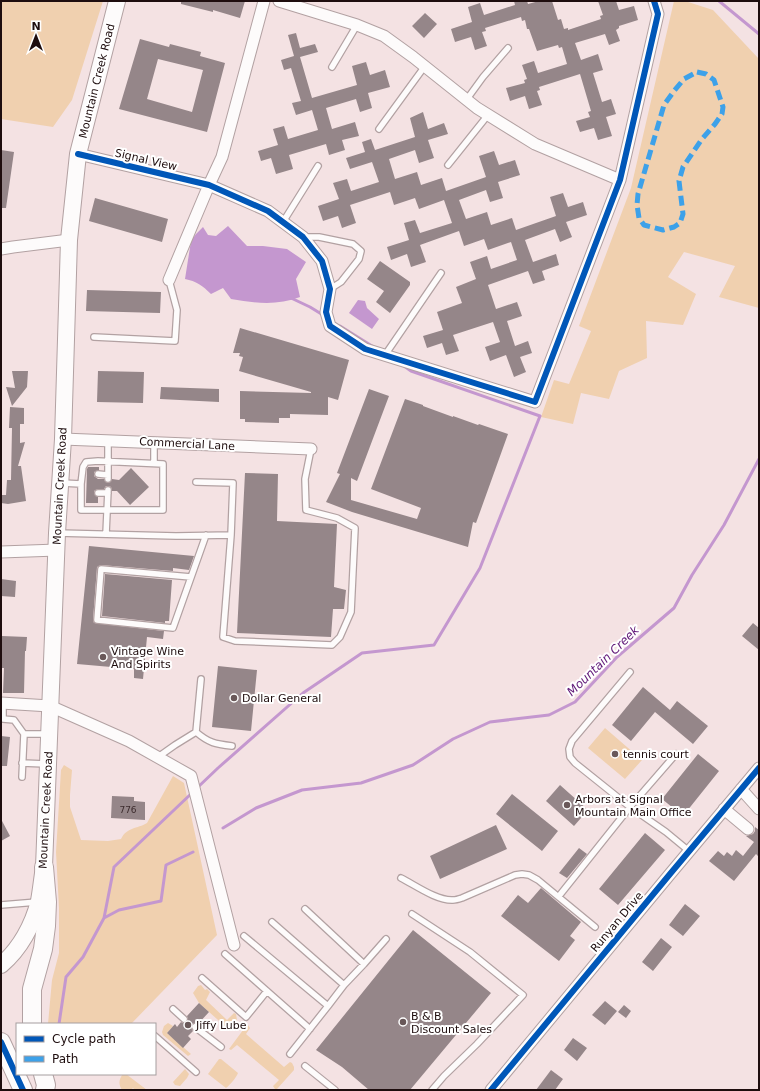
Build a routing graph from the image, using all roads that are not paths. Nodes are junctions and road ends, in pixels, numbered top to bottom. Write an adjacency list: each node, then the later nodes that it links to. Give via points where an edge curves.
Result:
1 (118, 1): 12 (main road, Mountain Creek Road)
2 (264, 1): 16 (street, via 222,157)
3 (279, 1): 5 (street)
4 (654, 1): 15 (street, via 658,14)
5 (357, 25): 7 (street, via 384,36); 8 (lane)
6 (508, 48): 9 (lane)
7 (425, 66): 9 (street); 11 (lane)
8 (332, 67)
9 (466, 99): 10 (street)
10 (488, 115): 13 (lane); 15 (street, via 535,144)
11 (379, 128)
12 (78, 154): 16 (street, Signal View); 19 (main road, Mountain Creek Road)
13 (448, 165)
14 (318, 166): 17 (lane)
15 (620, 180): 25 (street, via 535,402)
16 (209, 185): 17 (street, Signal View, via 268,210); 22 (street)
17 (283, 222): 18 (street, Signal View)
18 (303, 237): 23 (street, Signal View, via 322,261); 23 (lane, via 319,237 353,244 361,251 359,259 341,282)
19 (69, 240): 20 (street); 26 (main road, Mountain Creek Road)
20 (1, 249)
21 (441, 273): 25 (lane)
22 (169, 280): 24 (lane, via 177,310 175,342)
23 (330, 289): 25 (street, via 326,312 330,326 365,349)
24 (94, 337)
25 (385, 355)
26 (63, 438): 27 (street, Commercial Lane); 34 (main road, Mountain Creek Road)
27 (108, 440): 28 (street, Commercial Lane); 30 (lane)
28 (154, 442): 29 (street, Commercial Lane); 31 (lane)
29 (311, 449): 41 (lane, via 305,479 306,510 337,518 355,528 351,612 340,637 332,645 235,641 223,637)
30 (108, 461): 31 (lane); 32 (lane, via 108,477); 35 (lane, via 86,462)
31 (154, 464): 37 (lane, via 163,464 163,510)
32 (98, 474)
33 (196, 482): 41 (lane, via 233,483)
34 (60, 483): 35 (lane); 38 (main road, Mountain Creek Road)
35 (81, 484): 37 (lane, via 84,493 81,510)
36 (98, 493): 37 (lane, via 108,492)
37 (108, 510): 39 (lane)
38 (57, 534): 39 (lane); 42 (main road, Mountain Creek Road)
39 (106, 534): 40 (lane)
40 (206, 535): 41 (lane); 44 (lane)
41 (231, 535)
42 (57, 550): 43 (street); 48 (main road, Mountain Creek Road)
43 (1, 552)
44 (191, 578): 44 (lane, via 173,628 97,620 101,569)
45 (630, 672): 60 (lane, via 572,741 569,749 570,757 575,763)
46 (201, 679): 49 (lane)
47 (2, 703): 48 (street); 50 (lane, via 3,719 14,720)
48 (50, 706): 51 (main road, Mountain Creek Road); 54 (street, via 129,741)
49 (196, 732): 52 (lane, via 213,744); 54 (lane)
50 (24, 734): 51 (lane); 55 (lane)
51 (49, 734): 56 (main road, Mountain Creek Road)
52 (232, 746)
53 (676, 754): 60 (lane)
54 (158, 758): 76 (street, via 191,776)
55 (22, 763): 56 (lane); 58 (lane)
56 (48, 764): 65 (main road, Mountain Creek Road)
57 (759, 768): 59 (street, Runyan Drive)
58 (22, 777)
59 (741, 789): 61 (street, Runyan Drive); 62 (street)
60 (630, 807): 64 (lane); 67 (lane)
61 (724, 809): 63 (street); 64 (street, Runyan Drive)
62 (759, 809)
63 (748, 829)
64 (688, 851): 100 (street, Runyan Drive)
65 (44, 867): 68 (main road, Mountain Creek Road); 86 (main road, via 46,926 43,949 32,989)
66 (401, 878): 67 (lane, via 443,899 453,900 522,874 538,880)
67 (559, 896): 73 (lane)
68 (39, 902): 69 (lane); 79 (main road, Mountain Creek Road, via 31,925 19,946)
69 (1, 905)
70 (305, 909): 78 (lane)
71 (412, 914): 99 (lane, via 470,952 523,995)
72 (272, 922): 81 (lane)
73 (594, 927)
74 (244, 936): 83 (lane)
75 (386, 939): 78 (lane)
76 (234, 945)
77 (225, 954): 82 (lane)
78 (364, 964): 81 (lane)
79 (1, 965)
80 (202, 978): 82 (lane, via 246,1017)
81 (344, 985): 83 (lane)
82 (267, 991): 88 (lane)
83 (328, 1006): 88 (lane)
84 (174, 1009): 85 (lane)
85 (184, 1019)
86 (32, 1023)
87 (195, 1027): 91 (lane)
88 (310, 1029): 92 (lane)
89 (156, 1037): 94 (lane)
90 (2, 1045): 96 (main road)
91 (222, 1047)
92 (290, 1054)
93 (305, 1066): 98 (lane)
94 (196, 1072)
95 (43, 1075): 97 (main road)
96 (22, 1090)
97 (46, 1090)
98 (335, 1090)
99 (432, 1090)
100 (491, 1090)

